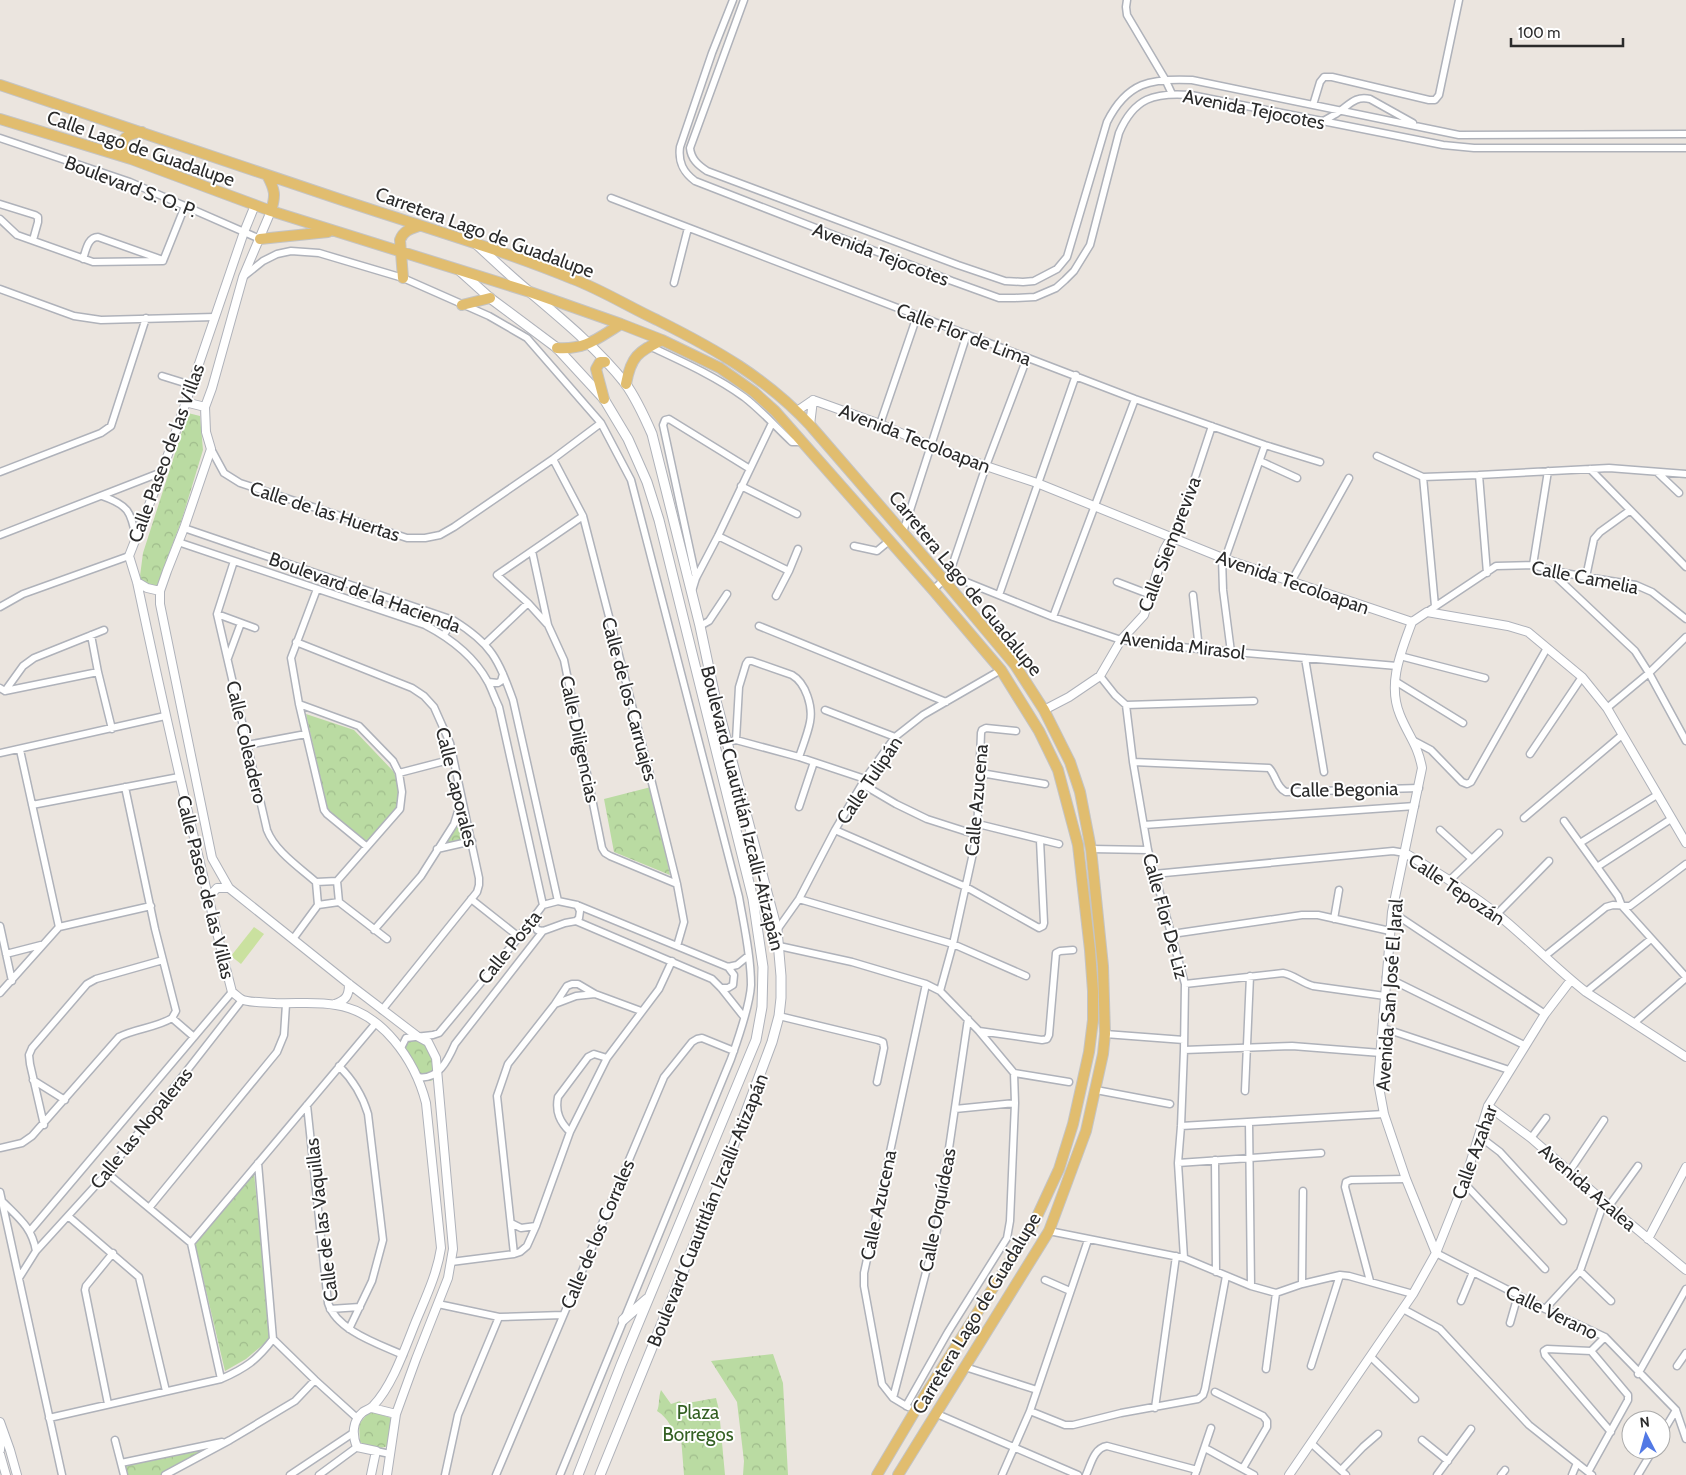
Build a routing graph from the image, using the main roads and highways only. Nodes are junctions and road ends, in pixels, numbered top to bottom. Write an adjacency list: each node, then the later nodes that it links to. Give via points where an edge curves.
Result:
1 (0, 85): 3 (main road, Calle Lago de Guadalupe)
2 (0, 119): 4 (main road, Calle Lago de Guadalupe)
3 (143, 132): 4 (main road, via 123,139 125,152); 5 (main road, Calle Lago de Guadalupe)
4 (131, 159): 6 (main road, Calle Lago de Guadalupe)
5 (267, 175): 6 (main road, via 275,198); 7 (main road, Carretera Lago de Guadalupe)
6 (271, 211): 8 (main road, Carretera Lago de Guadalupe)
7 (419, 226): 10 (main road, Carretera Lago de Guadalupe); 11 (main road, via 402,234)
8 (334, 232): 9 (main road); 11 (main road, Carretera Lago de Guadalupe)
9 (260, 239)
10 (476, 244): 14 (main road, Boulevard Cuautitlán Izcalli-Atizapán); 27 (main road, Carretera Lago de Guadalupe, via 575,279 700,342 762,381 797,411 947,577 1015,665 1044,710 1070,762 1080,792 1091,849 1104,966 1103,1054 1086,1131 1049,1231)
11 (400, 252): 12 (main road, Carretera Lago de Guadalupe); 13 (main road)
12 (460, 271): 14 (main road, Carretera Lago de Guadalupe); 15 (main road, Boulevard Cuautitlán Izcalli-Atizapán)
13 (403, 278)
14 (530, 292): 17 (main road, Carretera Lago de Guadalupe); 19 (main road, Boulevard Cuautitlán Izcalli-Atizapán)
15 (490, 298): 16 (main road); 20 (main road, Boulevard Cuautitlán Izcalli-Atizapán)
16 (462, 305)
17 (621, 324): 18 (main road, Carretera Lago de Guadalupe); 19 (main road)
18 (662, 340): 22 (main road, via 635,356 628,369); 26 (main road, Carretera Lago de Guadalupe, via 720,368 775,411 1001,670 1039,731 1064,788 1078,844 1094,991 1089,1052 1073,1124 1034,1223)
19 (588, 344): 20 (main road, via 570,349); 21 (main road, Boulevard Cuautitlán Izcalli-Atizapán)
20 (558, 348): 23 (main road, Boulevard Cuautitlán Izcalli-Atizapán)
21 (605, 362): 22 (main road, Boulevard Cuautitlán Izcalli-Atizapán); 23 (main road, via 600,362 596,368)
22 (626, 384): 30 (main road, Boulevard Cuautitlán Izcalli-Atizapán, via 652,434 692,579 691,593 715,697 732,741 777,930 781,976 779,1016 772,1042 722,1176)
23 (604, 399): 24 (main road, Boulevard Cuautitlán Izcalli-Atizapán, via 628,438 659,520 753,899 763,967 762,1007 756,1040)
24 (649, 1297): 25 (main road); 29 (main road, Boulevard Cuautitlán Izcalli-Atizapán)
25 (624, 1320)
26 (931, 1387): 27 (main road); 31 (main road, Carretera Lago de Guadalupe, via 910,1409)
27 (948, 1395): 28 (main road, Carretera Lago de Guadalupe)
28 (900, 1474)
29 (578, 1475)
30 (600, 1475)
31 (877, 1475)

